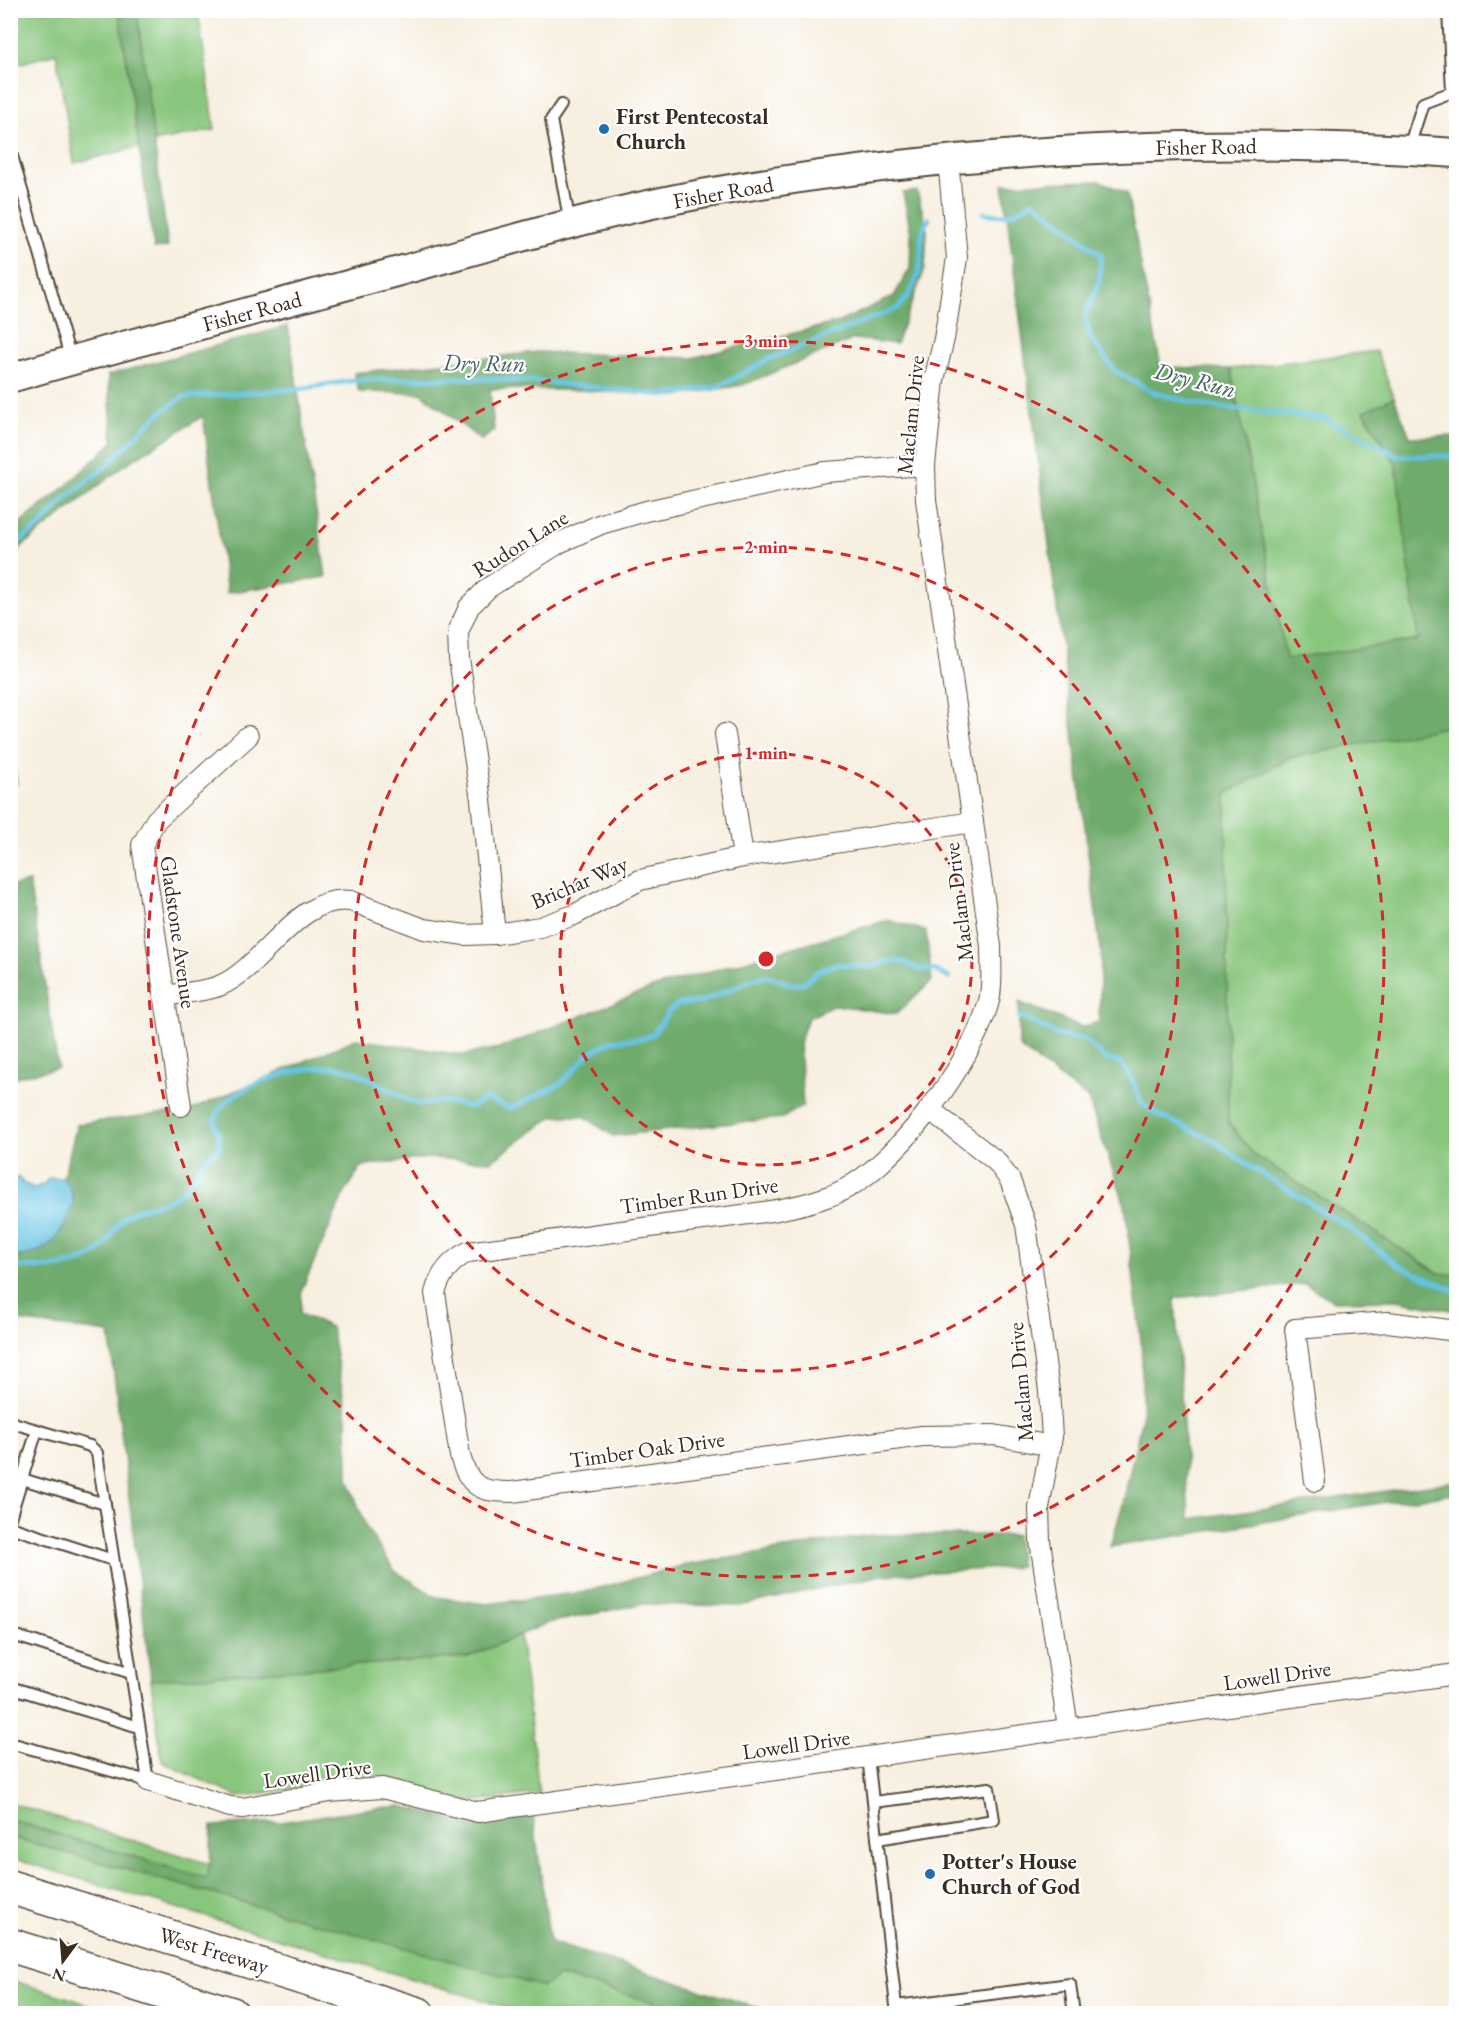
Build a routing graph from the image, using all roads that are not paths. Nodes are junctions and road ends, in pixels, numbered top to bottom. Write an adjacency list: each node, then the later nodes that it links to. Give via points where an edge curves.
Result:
1 (1448, 10): 2 (lane)
2 (1454, 94): 5 (lane, via 1424,103)
3 (561, 105): 8 (lane, via 551,120)
4 (10, 149): 9 (lane)
5 (1408, 150): 6 (main road, Fisher Road); 7 (main road, Fisher Road, via 1199,146)
6 (1456, 153)
7 (948, 159): 8 (main road, Fisher Road, via 716,191); 11 (street, Maclam Drive, via 957,258 934,380)
8 (570, 224): 9 (main road, Fisher Road)
9 (71, 360): 10 (main road, Fisher Road)
10 (10, 378)
11 (925, 465): 14 (street, Maclam Drive, via 926,500); 16 (street, Rudon Lane, via 825,472 601,524 541,554 488,588 469,607 458,632 459,659 481,800)
12 (725, 734): 15 (street)
13 (248, 736): 17 (street, Gladstone Avenue, via 156,820 142,845)
14 (973, 822): 15 (street, Brichar Way); 19 (street, Maclam Drive, via 991,946 990,1000 969,1049)
15 (743, 857): 16 (street, Brichar Way, via 640,880 574,915 540,927)
16 (495, 934): 17 (street, Brichar Way, via 465,935 424,929 339,899 315,906 239,974 218,986)
17 (164, 996): 18 (street, Gladstone Avenue)
18 (181, 1106)
19 (929, 1109): 20 (street, Timber Run Drive, via 893,1153 834,1195 764,1211 468,1252 455,1258); 24 (street, Maclam Drive, via 996,1161 1020,1203 1049,1391)
20 (447, 1268): 24 (street, Timber Oak Drive, via 435,1293 460,1456 465,1474 486,1490 512,1492 922,1436 994,1435)
21 (1456, 1331): 26 (street, via 1388,1322 1295,1329)
22 (10, 1422): 23 (lane)
23 (37, 1430): 25 (lane); 27 (lane, via 90,1446 97,1453)
24 (1051, 1446): 36 (street, Maclam Drive, via 1039,1508 1040,1540)
25 (22, 1479): 27 (lane); 28 (lane)
26 (1315, 1481)
27 (105, 1504): 30 (lane)
28 (10, 1518)
29 (10, 1527): 30 (lane)
30 (113, 1560): 32 (lane)
31 (10, 1634): 32 (lane)
32 (131, 1673): 35 (lane)
33 (1456, 1674): 36 (street, Lowell Drive)
34 (10, 1687): 35 (lane)
35 (139, 1726): 39 (lane)
36 (1068, 1728): 38 (street, Lowell Drive)
37 (10, 1743): 39 (lane)
38 (868, 1757): 39 (street, Lowell Drive, via 478,1812 382,1788 230,1807); 40 (lane)
39 (148, 1781)
40 (873, 1802): 41 (lane); 41 (lane, via 989,1788 994,1820)
41 (877, 1839): 46 (lane, via 896,2007 1070,1984)
42 (10, 1887): 45 (highway, West Freeway)
43 (10, 1945): 44 (highway)
44 (232, 2013)
45 (418, 2013)
46 (1074, 2013)

